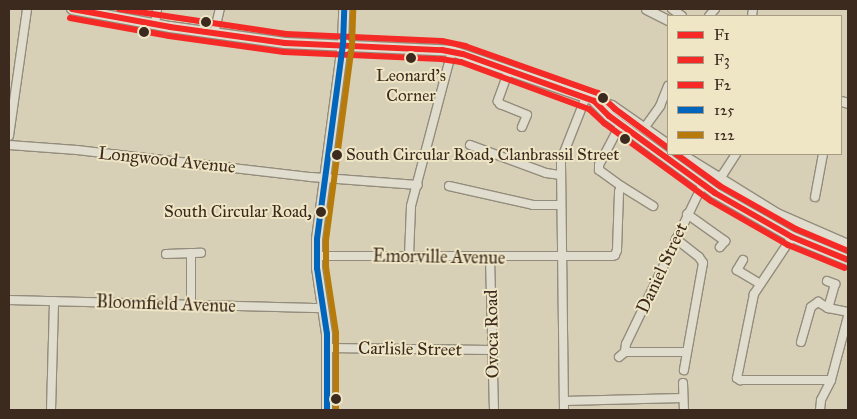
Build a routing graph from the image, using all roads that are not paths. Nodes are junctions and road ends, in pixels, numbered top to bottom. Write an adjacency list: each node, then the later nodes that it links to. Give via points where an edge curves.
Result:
1 (27, 9): 18 (street)
2 (72, 9): 8 (main road)
3 (157, 9): 8 (street)
4 (220, 9): 9 (street)
5 (344, 9): 10 (main road)
6 (646, 9): 7 (street)
7 (667, 20)
8 (155, 24): 9 (main road)
9 (214, 34): 10 (main road, via 286,43)
10 (343, 45): 11 (main road); 26 (main road)
11 (452, 51): 12 (main road); 28 (street)
12 (509, 70): 14 (main road); 16 (street, via 498,101 527,115)
13 (667, 88): 17 (street, via 660,106)
14 (590, 99): 15 (main road); 17 (main road, via 612,106); 25 (street, via 563,154)
15 (620, 125): 29 (main road); 31 (street, via 599,170)
16 (522, 127)
17 (645, 127): 19 (main road)
18 (9, 136)
19 (667, 144)
20 (470, 145): 25 (street, via 546,173)
21 (9, 146): 26 (street, Longwood Avenue, via 76,150)
22 (682, 155): 27 (main road)
23 (735, 155): 27 (street)
24 (823, 155): 32 (street)
25 (561, 175): 33 (street)
26 (325, 178): 28 (street, Longwood Avenue); 43 (main road)
27 (717, 178): 38 (main road, via 785,218)
28 (418, 184): 44 (street, via 409,216)
29 (703, 184): 35 (street, Daniel Street); 36 (main road)
30 (449, 186): 33 (street, via 533,205)
31 (621, 186): 34 (street); 45 (street, Emorville Avenue, via 616,255)
32 (815, 197)
33 (560, 205): 45 (street)
34 (653, 206)
35 (687, 214): 37 (street, Daniel Street); 39 (street, via 725,241)
36 (792, 237): 48 (main road); 50 (street)
37 (676, 239): 60 (street, via 703,263); 60 (street, Daniel Street, via 622,355)
38 (848, 245)
39 (720, 247)
40 (191, 253): 41 (street); 42 (street); 53 (street)
41 (201, 253)
42 (166, 254)
43 (316, 256): 44 (street, Emorville Avenue); 54 (main road)
44 (409, 256): 46 (street, Emorville Avenue)
45 (562, 257): 46 (street, Emorville Avenue); 65 (street)
46 (490, 258): 59 (street, Ovoca Road)
47 (743, 260): 50 (street, via 737,270)
48 (848, 260)
49 (827, 281): 55 (street, via 835,284)
50 (760, 284): 62 (street, via 751,305 737,378)
51 (9, 300): 52 (street, Bloomfield Avenue)
52 (54, 301): 53 (street, Bloomfield Avenue); 67 (street)
53 (191, 305): 54 (street, Bloomfield Avenue)
54 (324, 308): 58 (main road)
55 (828, 308): 56 (street); 57 (street, via 818,302 811,307)
56 (848, 314): 62 (street)
57 (801, 342)
58 (327, 348): 59 (street, Carlisle Street); 68 (main road)
59 (492, 350): 69 (street, Ovoca Road)
60 (686, 352): 61 (street)
61 (684, 370)
62 (831, 380): 73 (street, via 822,395)
63 (683, 384): 64 (street)
64 (683, 398): 66 (street); 72 (street)
65 (564, 401): 66 (street); 70 (street)
66 (625, 401): 71 (street)
67 (51, 410)
68 (327, 410)
69 (494, 410)
70 (564, 410)
71 (625, 410)
72 (684, 410)
73 (820, 410)

